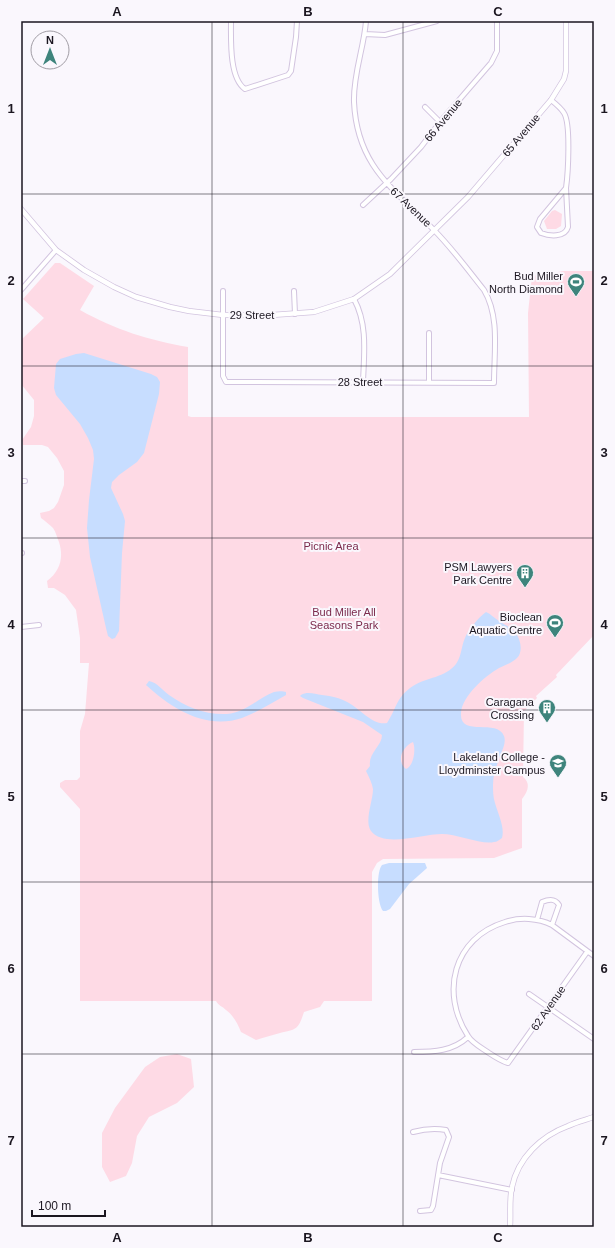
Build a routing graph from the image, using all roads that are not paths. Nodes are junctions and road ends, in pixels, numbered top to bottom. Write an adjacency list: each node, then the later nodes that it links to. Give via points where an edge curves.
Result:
1 (231, 21): 2 (street, via 234,70 245,89 288,75 291,71)
2 (297, 21)
3 (366, 21): 7 (street, 67 Avenue)
4 (437, 21): 7 (street, via 385,35)
5 (497, 21): 10 (street, 66 Avenue, via 498,43 495,57)
6 (566, 21): 8 (street, 65 Avenue, via 566,71 564,79)
7 (365, 34): 11 (street, 67 Avenue, via 355,81 356,120 362,143)
8 (550, 100): 12 (street, via 564,113 568,124); 15 (street, 65 Avenue, via 468,197)
9 (426, 107): 10 (street)
10 (440, 122): 11 (street, 66 Avenue, via 421,147)
11 (386, 184): 13 (street, 66 Avenue); 15 (street, 67 Avenue)
12 (566, 188): 12 (street, via 540,219 537,227 541,233 559,235 567,230)
13 (363, 205)
14 (21, 209): 16 (street, 29 Street)
15 (434, 230): 20 (street, 29 Street, via 390,274); 26 (street, 67 Avenue, via 484,290 492,306)
16 (56, 250): 17 (street); 22 (street, 29 Street, via 95,277 136,297 189,311)
17 (21, 290)
18 (223, 291): 22 (street)
19 (294, 291): 21 (street)
20 (354, 299): 21 (street, 29 Street, via 314,312); 24 (street, via 363,325)
21 (295, 314): 22 (street, 29 Street)
22 (223, 315): 24 (street, 28 Street, via 223,376 226,382)
23 (429, 333): 25 (street)
24 (363, 382): 25 (street, 28 Street)
25 (429, 382): 26 (street, 28 Street)
26 (494, 383)
27 (39, 625): 28 (street)
28 (21, 627)
29 (538, 920): 30 (street); 30 (street, via 542,902 554,900 559,905); 35 (street, via 517,919 489,928 462,955 454,976 454,998 457,1015)
30 (552, 925): 31 (street)
31 (587, 952): 32 (street); 34 (street, 62 Avenue)
32 (594, 956)
33 (530, 994): 34 (street)
34 (548, 1007): 35 (street, 62 Avenue, via 508,1063); 36 (street)
35 (468, 1038): 37 (street, via 449,1049)
36 (594, 1039)
37 (414, 1052)
38 (594, 1117): 41 (street, via 567,1126 533,1147 517,1172)
39 (413, 1132): 40 (street, via 446,1130 448,1142)
40 (438, 1175): 41 (street); 42 (street, via 433,1206 431,1210)
41 (512, 1190): 43 (street)
42 (420, 1211)
43 (510, 1227)

